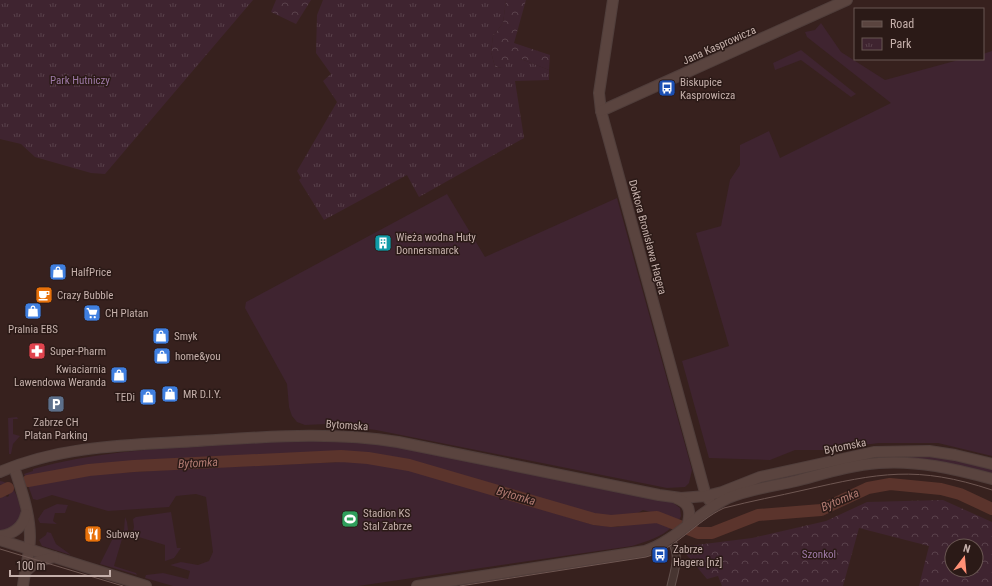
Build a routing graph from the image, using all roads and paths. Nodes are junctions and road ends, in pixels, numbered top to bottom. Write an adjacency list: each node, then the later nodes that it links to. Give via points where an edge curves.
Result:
1 (613, 0): 3 (street, Doktora Bronisława Hagera, via 599,93)
2 (846, 0): 3 (street, Jana Kasprowicza)
3 (601, 111): 7 (street, Doktora Bronisława Hagera)
4 (992, 464): 9 (street, Bytomska, via 929,451 874,452 760,477)
5 (14, 467): 6 (street, Bytomska); 10 (street, Bytomska, via 50,456 109,447 336,435 398,442); 13 (street)
6 (0, 472)
7 (701, 477): 9 (street, Doktora Bronisława Hagera); 11 (street, via 696,492)
8 (992, 478): 12 (street, Bytomska, via 927,464 878,463 749,492)
9 (706, 496): 11 (street, Bytomska); 12 (street, via 709,500); 14 (street, Bytomska)
10 (676, 497): 11 (street, Bytomska); 14 (street, via 687,505)
11 (688, 498)
12 (719, 502): 14 (street, Bytomska)
13 (27, 512): 15 (street, via 19,528 10,534); 18 (street, via 30,529)
14 (691, 521): 16 (street, Bytomska)
15 (0, 536)
16 (672, 536): 23 (street, Bytomska, via 655,548 637,553); 24 (street, via 677,550)
17 (0, 541): 18 (street); 20 (street, via 18,550)
18 (29, 548): 19 (street); 20 (street)
19 (56, 557): 20 (street, via 36,562); 22 (street)
20 (25, 572): 21 (street)
21 (23, 586)
22 (146, 586)
23 (423, 586)
24 (672, 586)

